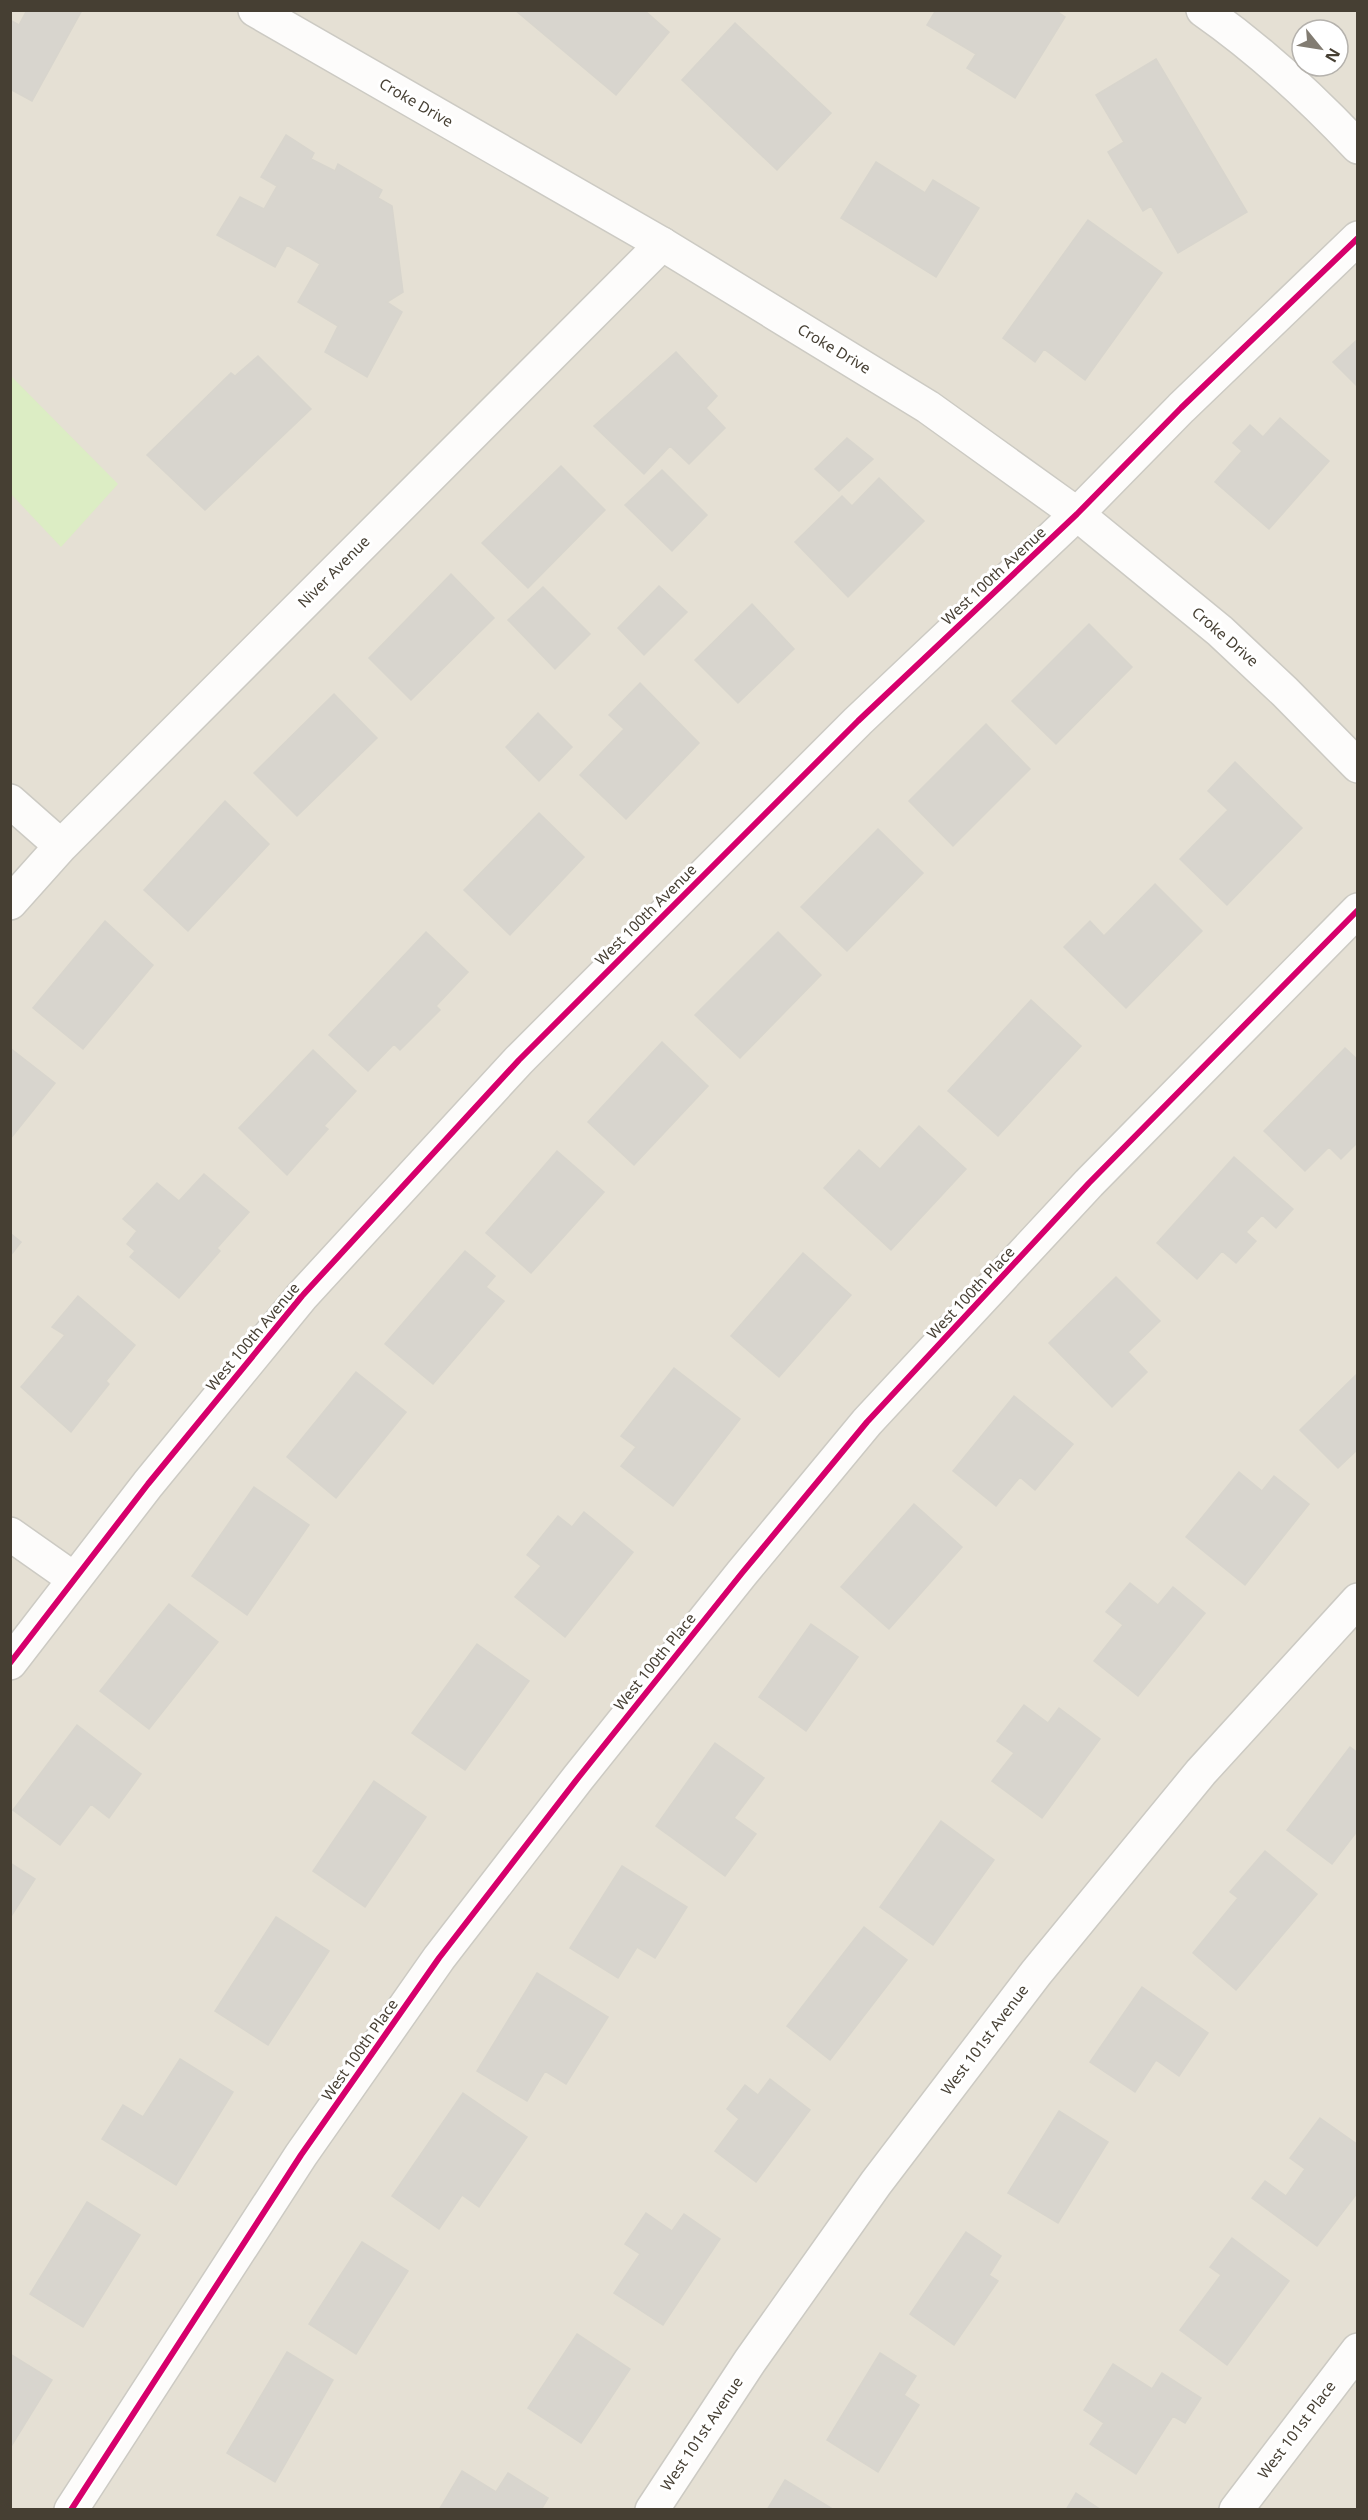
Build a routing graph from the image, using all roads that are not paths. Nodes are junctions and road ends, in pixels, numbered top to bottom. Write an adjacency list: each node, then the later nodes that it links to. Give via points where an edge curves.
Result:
1 (255, 10): 5 (street, Croke Drive)
2 (1203, 10): 3 (street, via 1287,75)
3 (1358, 147)
4 (1358, 238): 6 (street, West 100th Avenue)
5 (662, 243): 6 (street, Croke Drive, via 928,407); 9 (street, Niver Avenue)
6 (1077, 514): 7 (street, Croke Drive, via 1220,631); 13 (street, West 100th Avenue, via 858,721 519,1060 302,1296)
7 (1358, 766)
8 (10, 801): 9 (street)
9 (61, 846): 10 (street, Niver Avenue)
10 (10, 903)
11 (1358, 910): 17 (street, West 100th Place, via 1089,1183 867,1422 727,1592 439,1958 301,2155)
12 (10, 1534): 13 (street)
13 (74, 1579): 15 (street, West 100th Avenue)
14 (1358, 1600): 18 (street, West 101st Avenue, via 1201,1772 1029,1983 876,2183 750,2361)
15 (10, 1663)
16 (1358, 2350): 19 (street, West 101st Place)
17 (71, 2510)
18 (652, 2510)
19 (1236, 2510)

